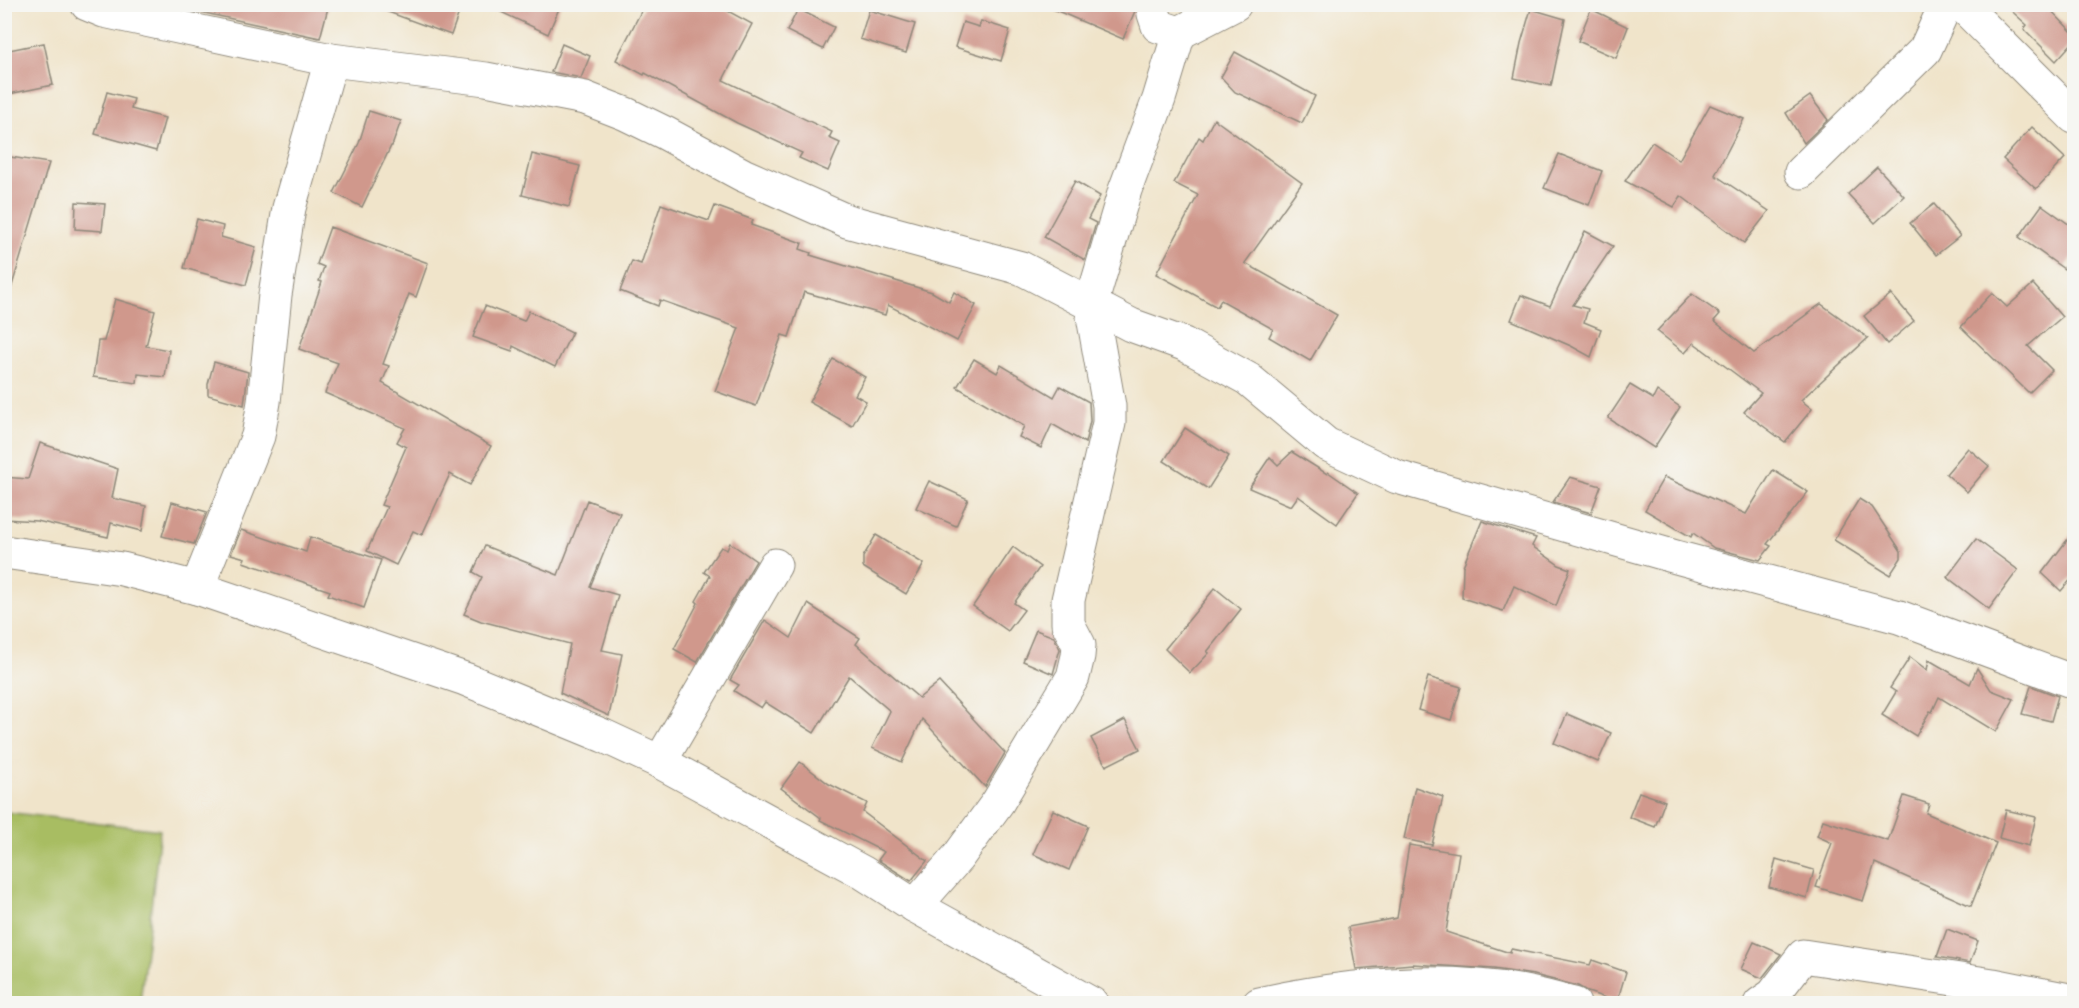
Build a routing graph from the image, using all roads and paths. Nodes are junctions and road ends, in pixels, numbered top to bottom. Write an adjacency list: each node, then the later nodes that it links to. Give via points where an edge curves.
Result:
1 (87, 4): 7 (street)
2 (1153, 4): 6 (street, via 1158,26)
3 (1235, 4): 6 (street)
4 (1946, 4): 9 (street, via 1925,50)
5 (1961, 4): 8 (street)
6 (1179, 33): 10 (street, via 1160,99 1125,190)
7 (331, 60): 10 (street, via 486,79 585,98 847,221 1021,268); 13 (street, via 290,208 258,436)
8 (2074, 117)
9 (1801, 172)
10 (1091, 305): 14 (street, via 1184,344 1248,379 1326,444 1397,477 1899,617); 16 (street, via 1109,406 1068,600 1068,624 1079,645 1078,656 1072,676 998,802 958,857)
11 (4, 552): 13 (street, via 122,569)
12 (775, 565): 15 (street)
13 (197, 588): 15 (street, via 465,679)
14 (2074, 682)
15 (660, 762): 16 (street, via 862,872)
16 (915, 906): 18 (street)
17 (2074, 1001): 21 (street, via 1803,956 1773,995)
18 (1092, 1004)
19 (1259, 1004): 20 (street, via 1357,987 1451,984 1523,992)
20 (1574, 1004)
21 (1760, 1004)

